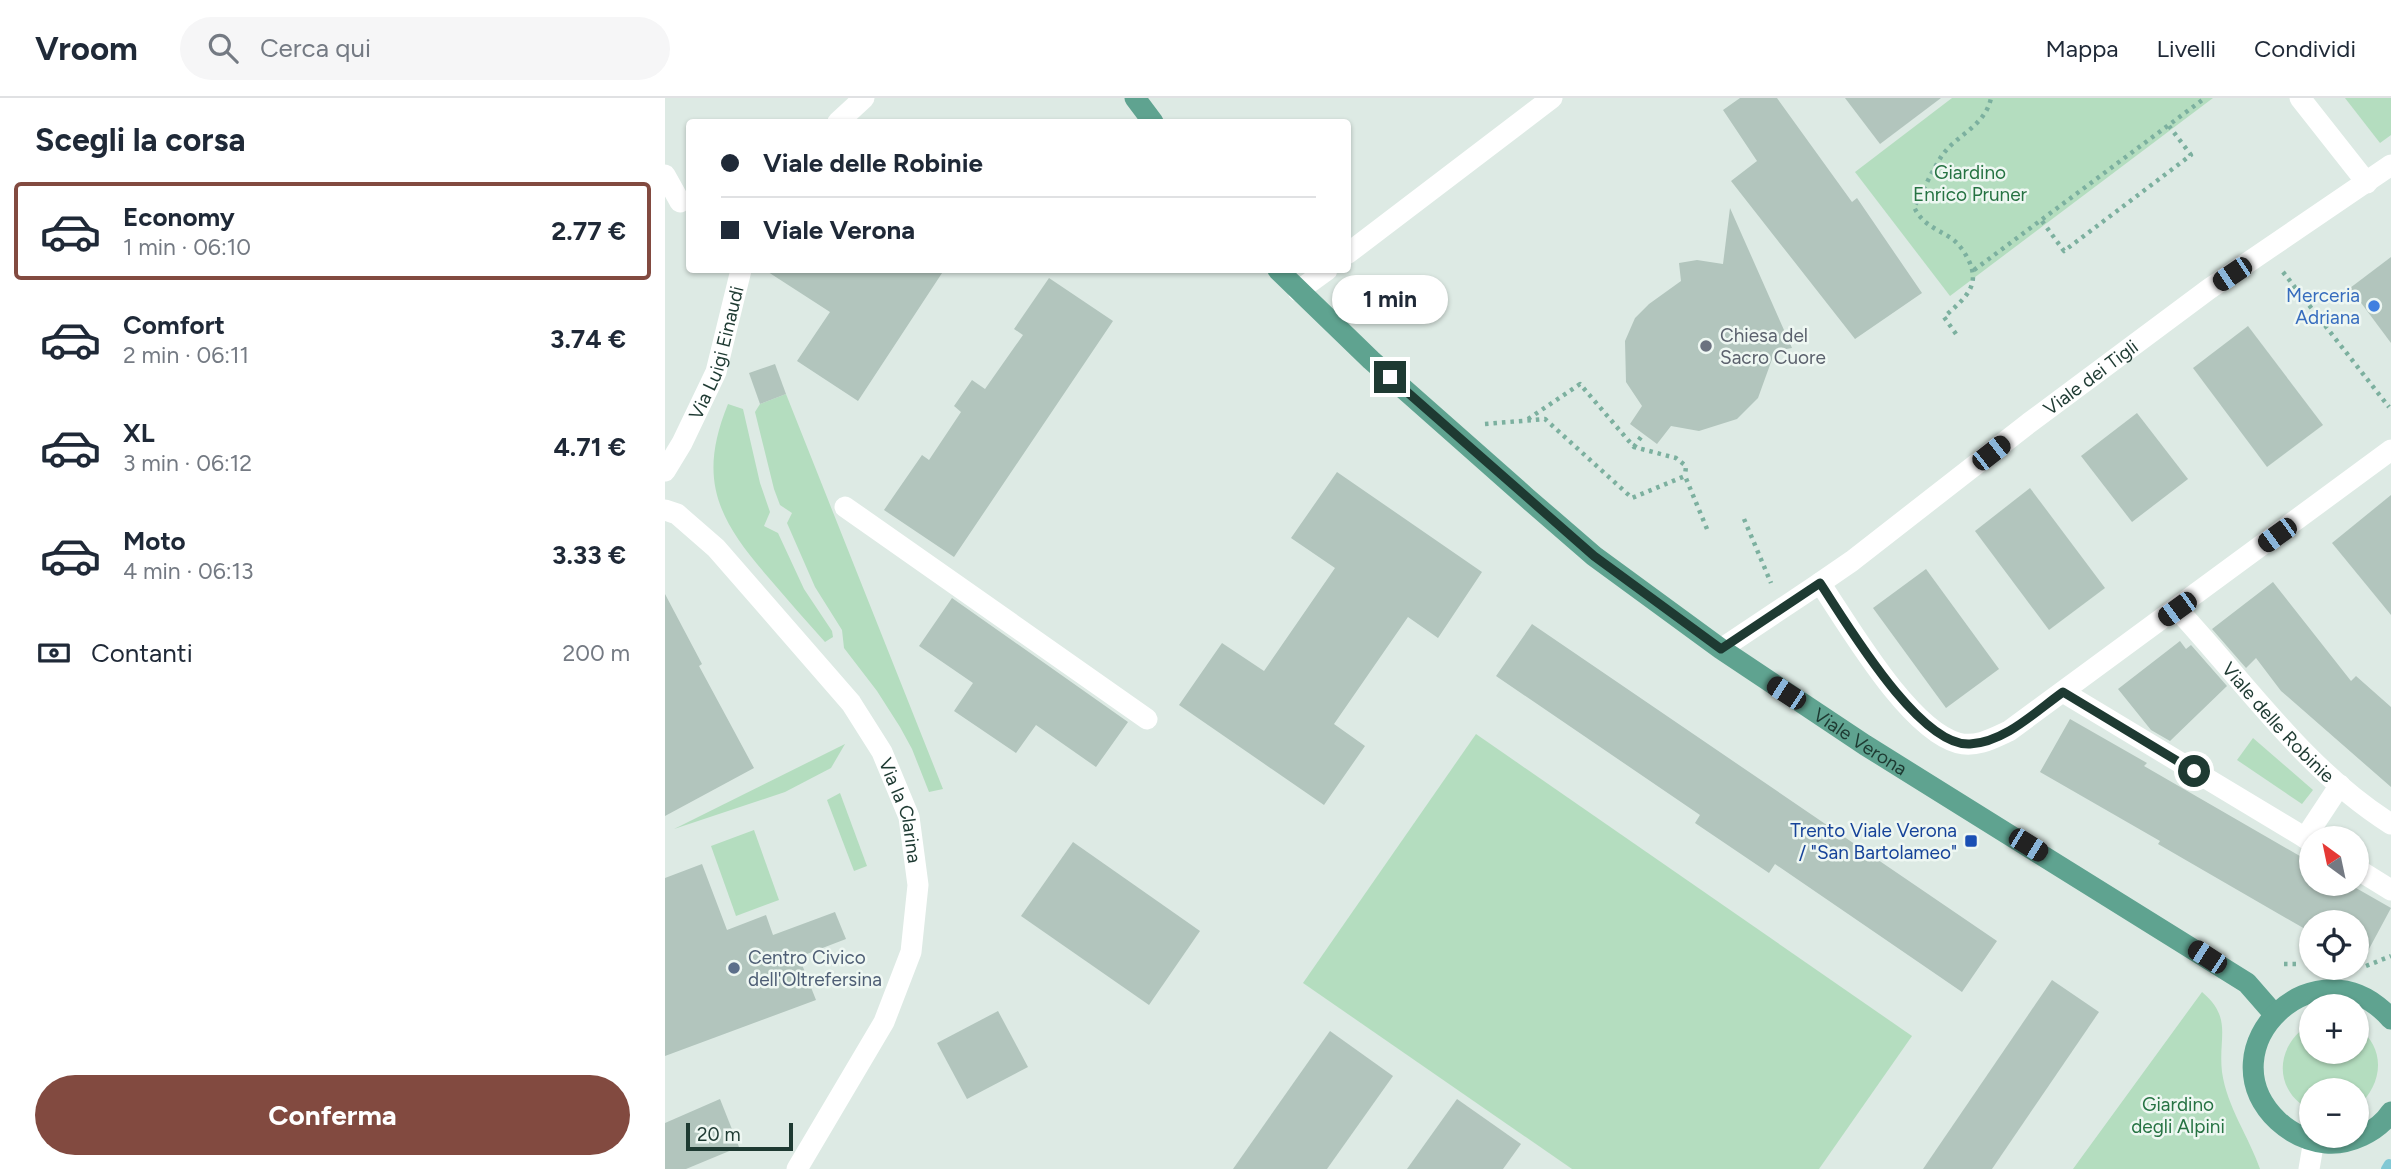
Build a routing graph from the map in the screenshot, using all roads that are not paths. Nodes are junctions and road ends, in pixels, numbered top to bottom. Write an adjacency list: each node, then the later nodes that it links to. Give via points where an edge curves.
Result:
1 (864, 98): 5 (street)
2 (1135, 98): 6 (main road)
3 (1552, 98): 11 (street)
4 (2300, 98): 9 (street)
5 (841, 119)
6 (1151, 119)
7 (2391, 164): 9 (street, Viale dei Tigli)
8 (665, 175): 10 (street)
9 (2367, 183): 20 (street, Viale dei Tigli, via 2209,289)
10 (678, 207)
11 (1351, 251)
12 (740, 273): 17 (street, Via Luigi Einaudi, via 716,372)
13 (1281, 273): 15 (main road, Viale Verona)
14 (1323, 273): 15 (street)
15 (1299, 291): 22 (main road, Viale Verona, via 1594,556)
16 (2391, 450): 21 (street)
17 (665, 471)
18 (845, 506): 24 (street)
19 (665, 510): 37 (street, Via la Clarina, via 677,514 716,548 851,703 882,752 909,817 918,885 911,952 884,1022)
20 (1820, 583): 22 (street, Viale dei Tigli); 23 (street, via 1883,675 1919,718 1943,737 1969,744 1986,741 2009,731)
21 (2177, 609): 23 (street); 25 (street, Viale delle Robinie)
22 (1721, 649): 32 (main road, Viale Verona, via 1865,745 2247,983)
23 (2063, 692): 28 (street)
24 (1147, 719)
25 (2340, 785): 26 (street, Viale delle Robinie); 27 (street)
26 (2391, 824)
27 (2316, 826)
28 (2299, 835)
29 (2369, 876): 30 (street)
30 (2391, 890)
31 (2388, 1009): 32 (main road, via 2339,989 2315,990)
32 (2274, 1014): 35 (main road, via 2262,1031 2254,1073 2269,1113)
33 (2391, 1112): 34 (main road)
34 (2369, 1132)
35 (2299, 1135)
36 (2313, 1148): 38 (street)
37 (797, 1169)
38 (2309, 1169)

